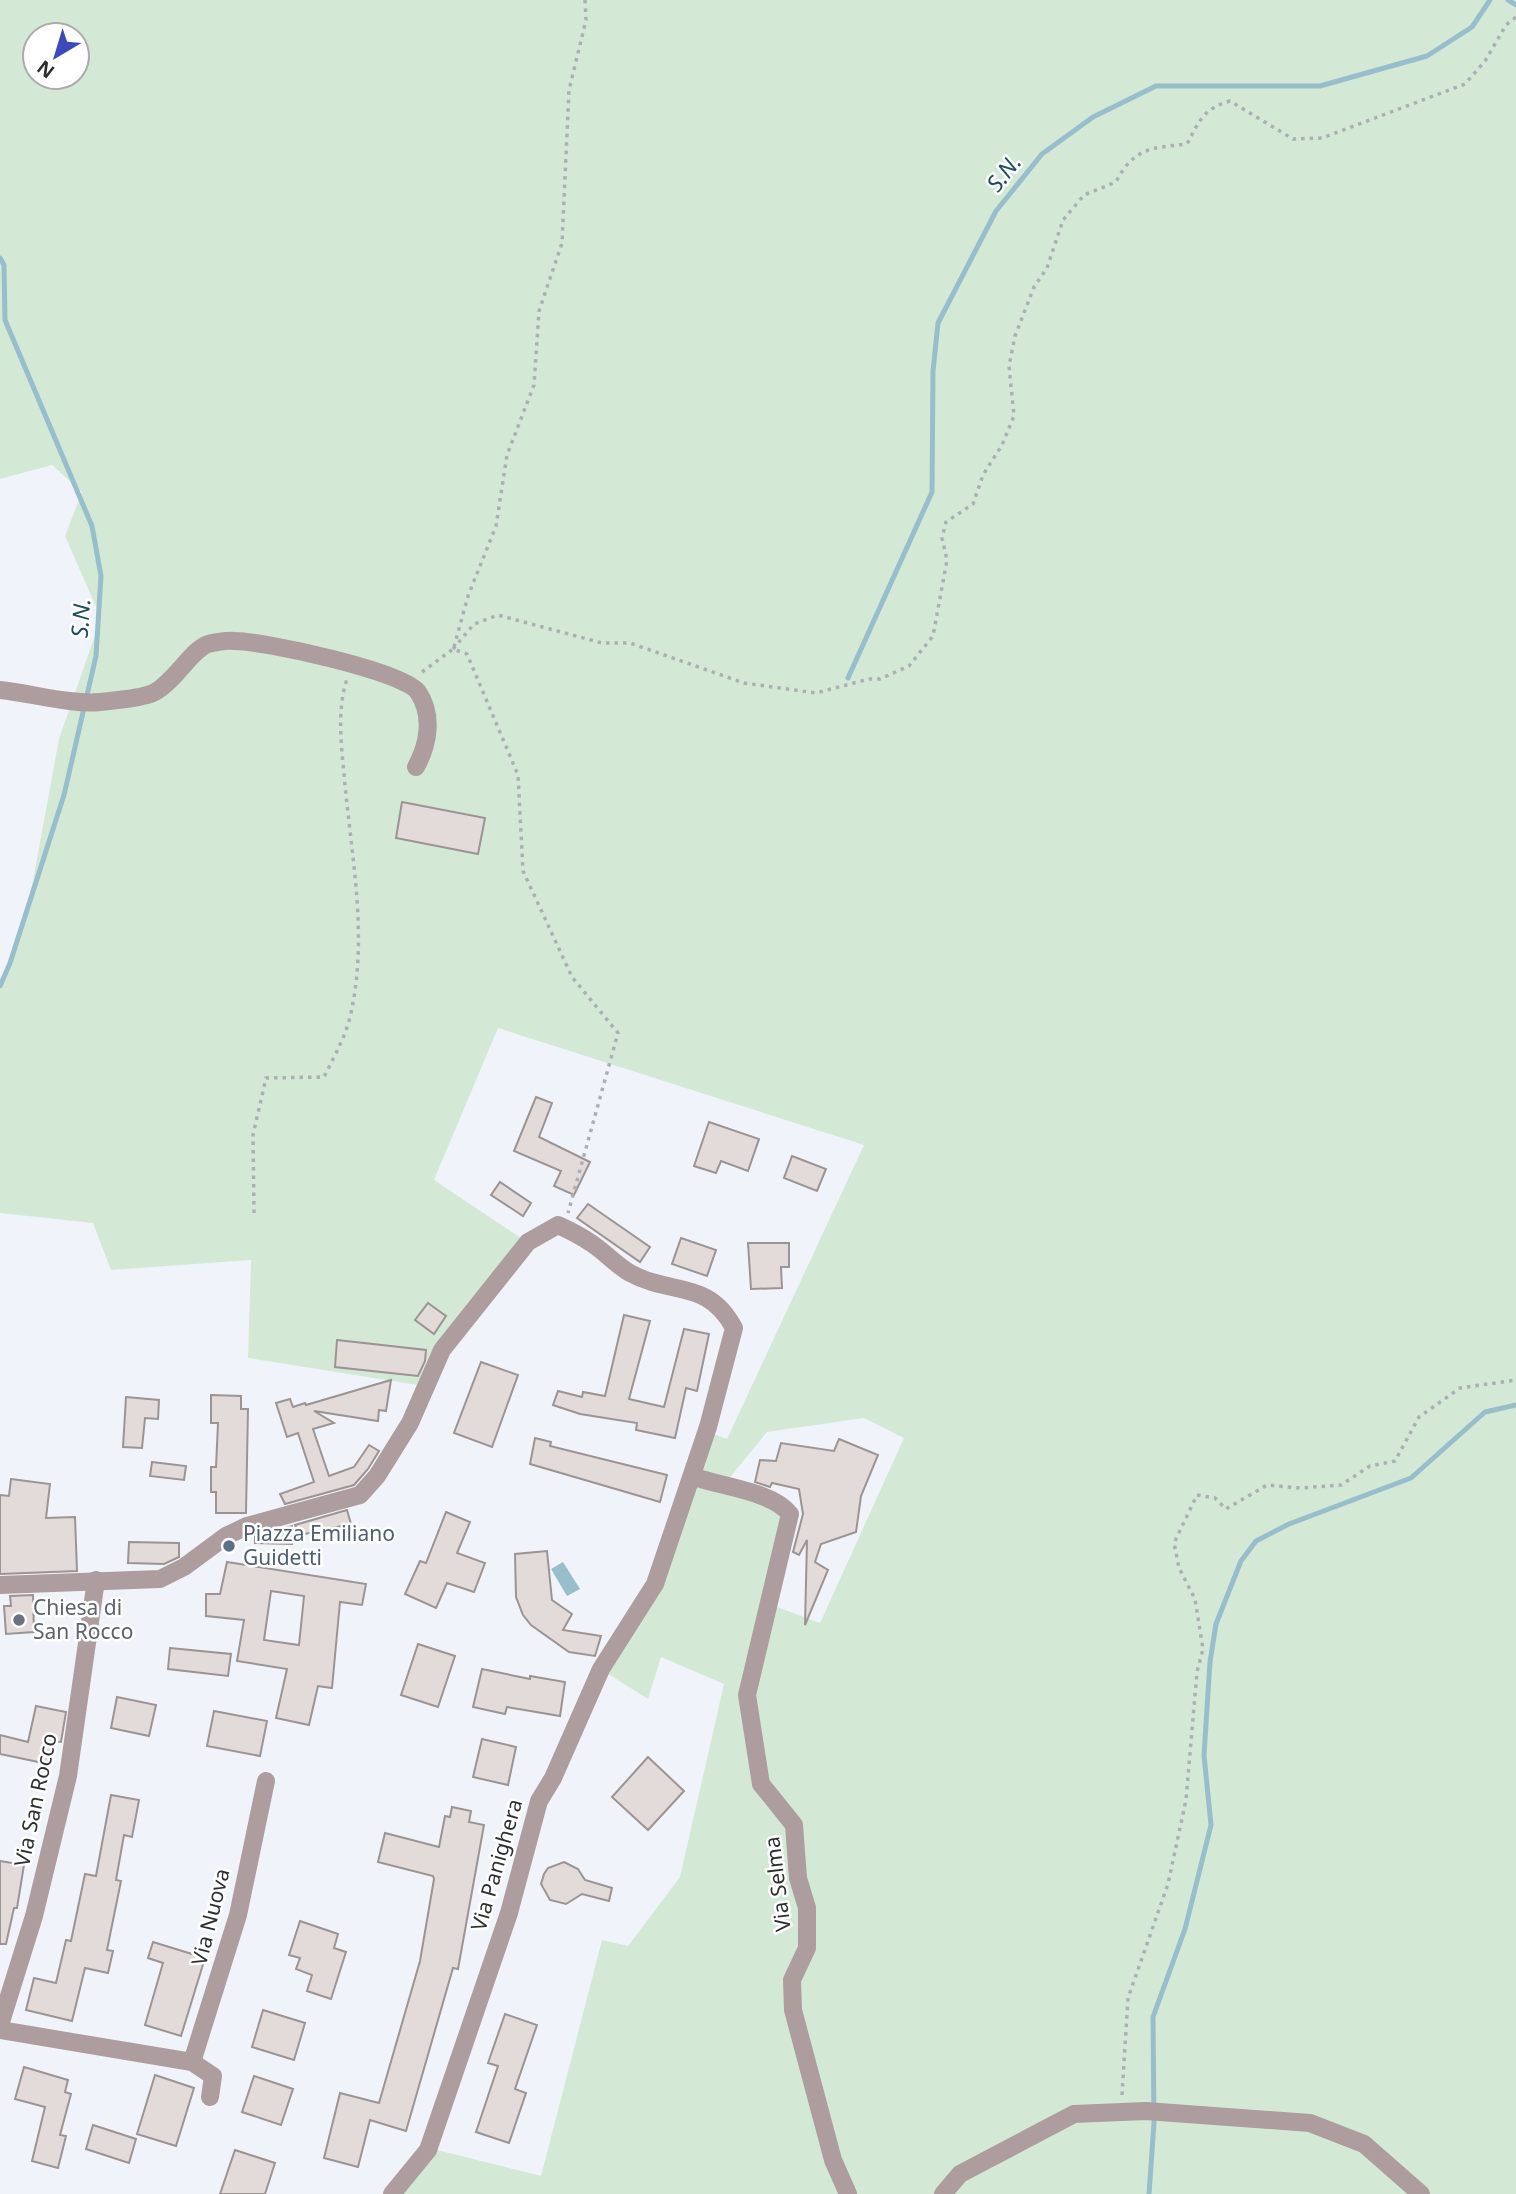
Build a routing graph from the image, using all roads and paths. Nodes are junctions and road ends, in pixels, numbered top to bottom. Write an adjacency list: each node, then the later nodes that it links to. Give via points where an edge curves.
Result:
1 (585, 0): 3 (path, via 586,20 569,90 562,243 540,311 534,385 507,454 496,526)
2 (1516, 17): 3 (path, via 1506,24 1485,61 1465,84 1454,89 1322,138 1293,139 1230,101 1213,106 1187,144 1140,153 1126,163 1116,182 1084,195 1063,220 1047,268 1021,318 1009,366 1014,416 973,504 946,522 942,538 947,560 933,636 909,666 880,679 816,693 744,683 629,643 602,643 498,614 474,624)
3 (453, 649): 5 (path); 9 (path, via 467,654 518,775 523,871 572,977 618,1033)
4 (351, 665): 5 (street); 6 (street, via 284,647 234,640 205,645 153,693 97,702); 8 (path, via 340,698 360,933 352,1009 324,1077 266,1078 253,1135)
5 (406, 683): 7 (street, via 417,691 428,723 427,747)
6 (0, 690)
7 (416, 767)
8 (254, 1213)
9 (564, 1228): 11 (street, Via Panighera, via 591,1242 628,1272 708,1297 724,1308 734,1328); 12 (street, via 558,1225 528,1242 464,1320 442,1350 411,1423 360,1495 247,1526 160,1579)
10 (1516, 1380): 18 (path, via 1460,1388 1419,1417 1395,1461 1370,1466 1341,1485 1267,1486 1226,1509 1215,1498 1197,1494 1174,1543 1179,1568 1195,1598 1203,1649 1186,1800 1168,1884 1128,1998)
11 (692, 1476): 19 (street, Via Panighera, via 654,1584 601,1669 539,1801 509,1913 428,2150); 20 (street, Via Selma, via 765,1496 782,1503 790,1514 747,1695 761,1784 794,1825 798,1878 807,1908 807,1948 792,1980 793,2010 833,2160)
12 (96, 1580): 13 (street); 15 (street, Via San Rocco, via 68,1776 34,1916)
13 (0, 1584)
14 (266, 1781): 16 (street, Via Nuova, via 238,1915)
15 (0, 2027): 16 (street)
16 (192, 2062): 17 (street, via 213,2076)
17 (210, 2098)
18 (1121, 2114): 21 (street, via 1074,2114 1050,2124 960,2174); 22 (street, via 1155,2112 1310,2123 1364,2144)
19 (392, 2194)
20 (848, 2194)
21 (943, 2194)
22 (1421, 2194)

